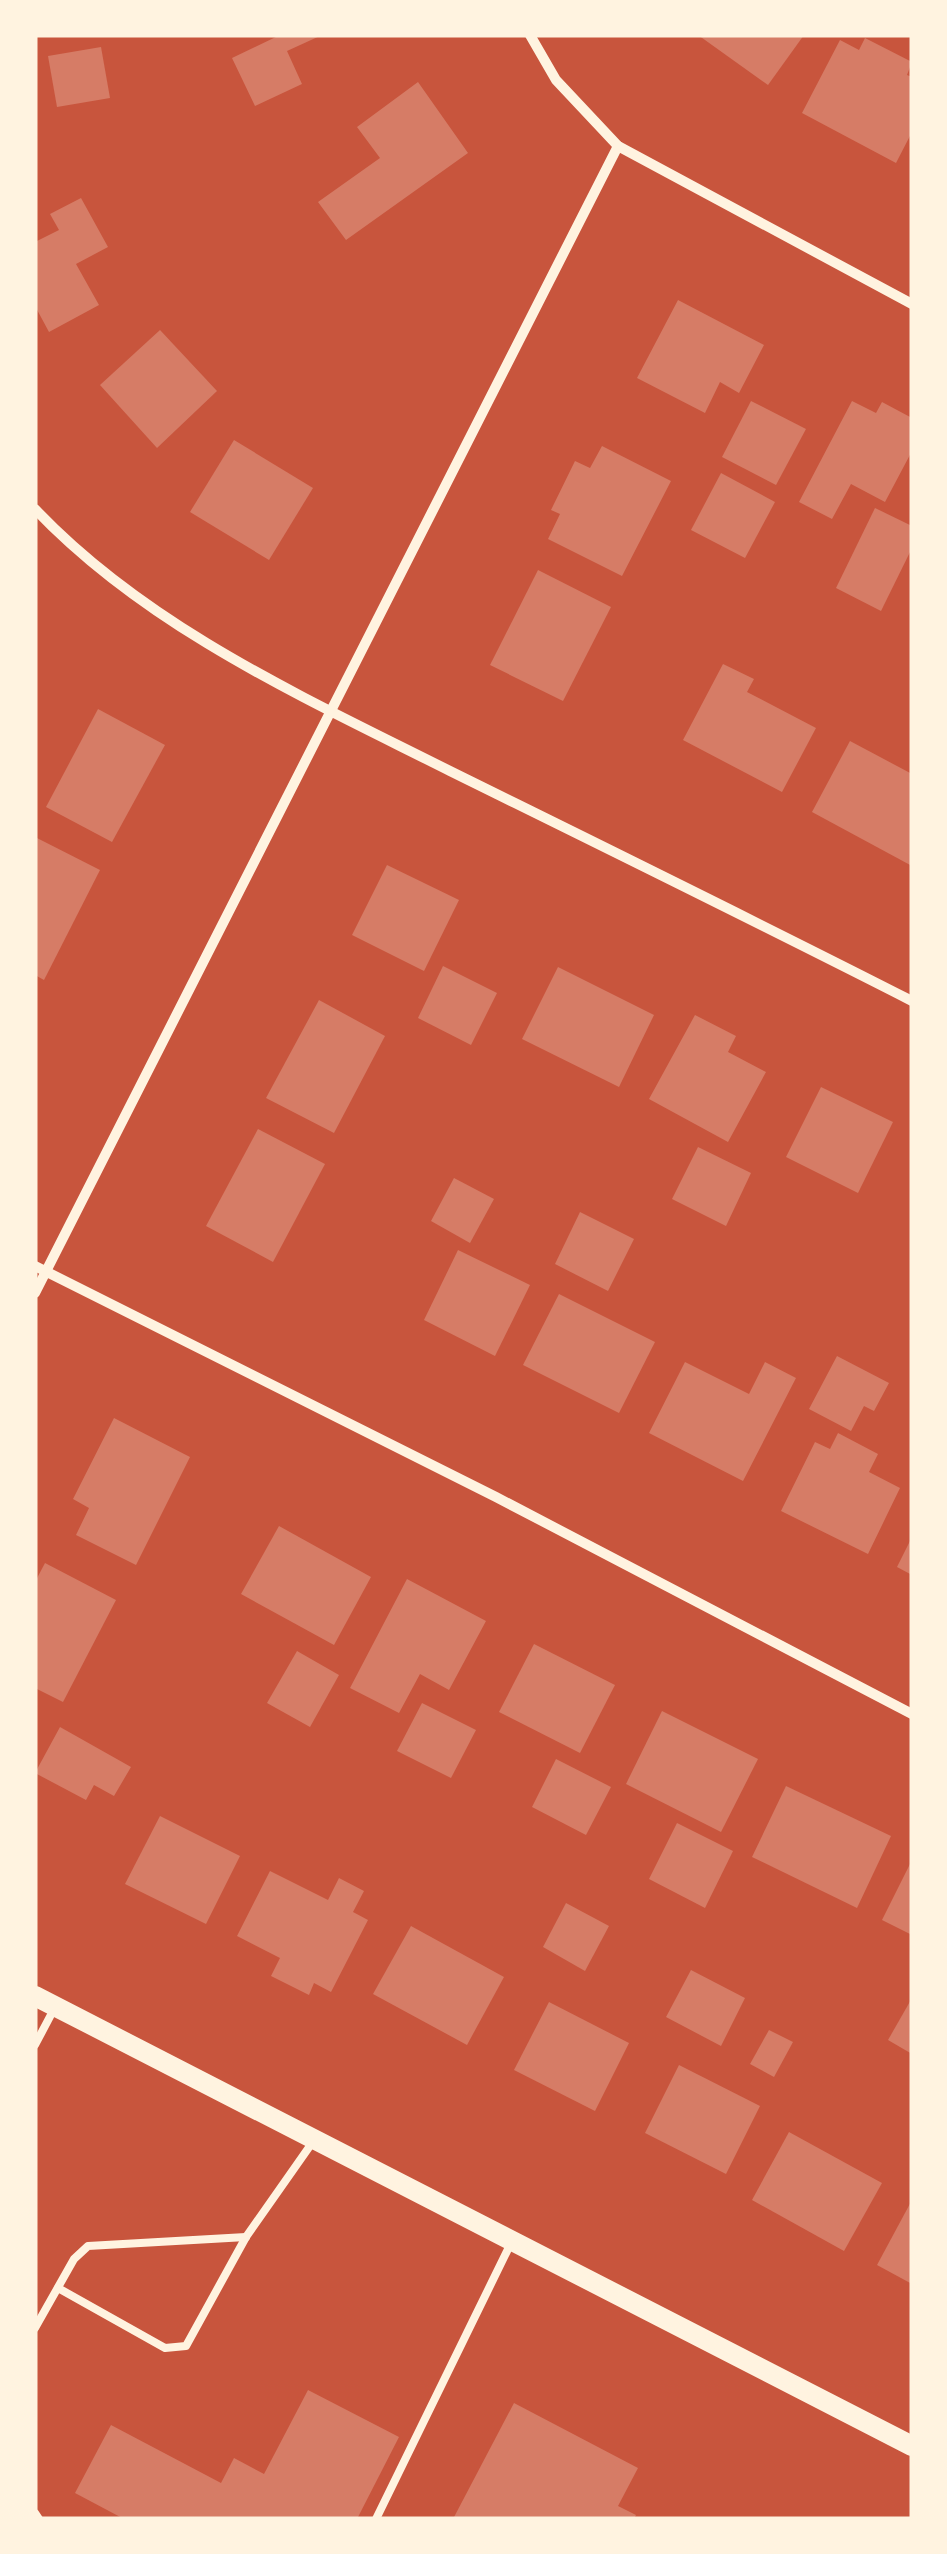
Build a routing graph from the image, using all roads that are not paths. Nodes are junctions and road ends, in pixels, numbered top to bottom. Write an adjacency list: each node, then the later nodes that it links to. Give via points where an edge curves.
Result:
1 (530, 35): 2 (street, via 556,80)
2 (618, 146): 3 (street); 5 (street)
3 (912, 304)
4 (35, 509): 5 (street, via 130,593)
5 (331, 711): 6 (street); 7 (street)
6 (912, 1001)
7 (40, 1269): 8 (street); 9 (street)
8 (35, 1293)
9 (912, 1714)
10 (35, 1996): 11 (main road)
11 (55, 2006): 12 (lane); 13 (main road)
12 (35, 2045)
13 (315, 2139): 14 (lane); 15 (main road)
14 (246, 2237): 16 (lane, via 88,2246); 16 (lane, via 186,2346 175,2350)
15 (512, 2241): 18 (main road); 19 (lane)
16 (58, 2288): 17 (lane)
17 (35, 2328)
18 (912, 2446)
19 (376, 2519)

